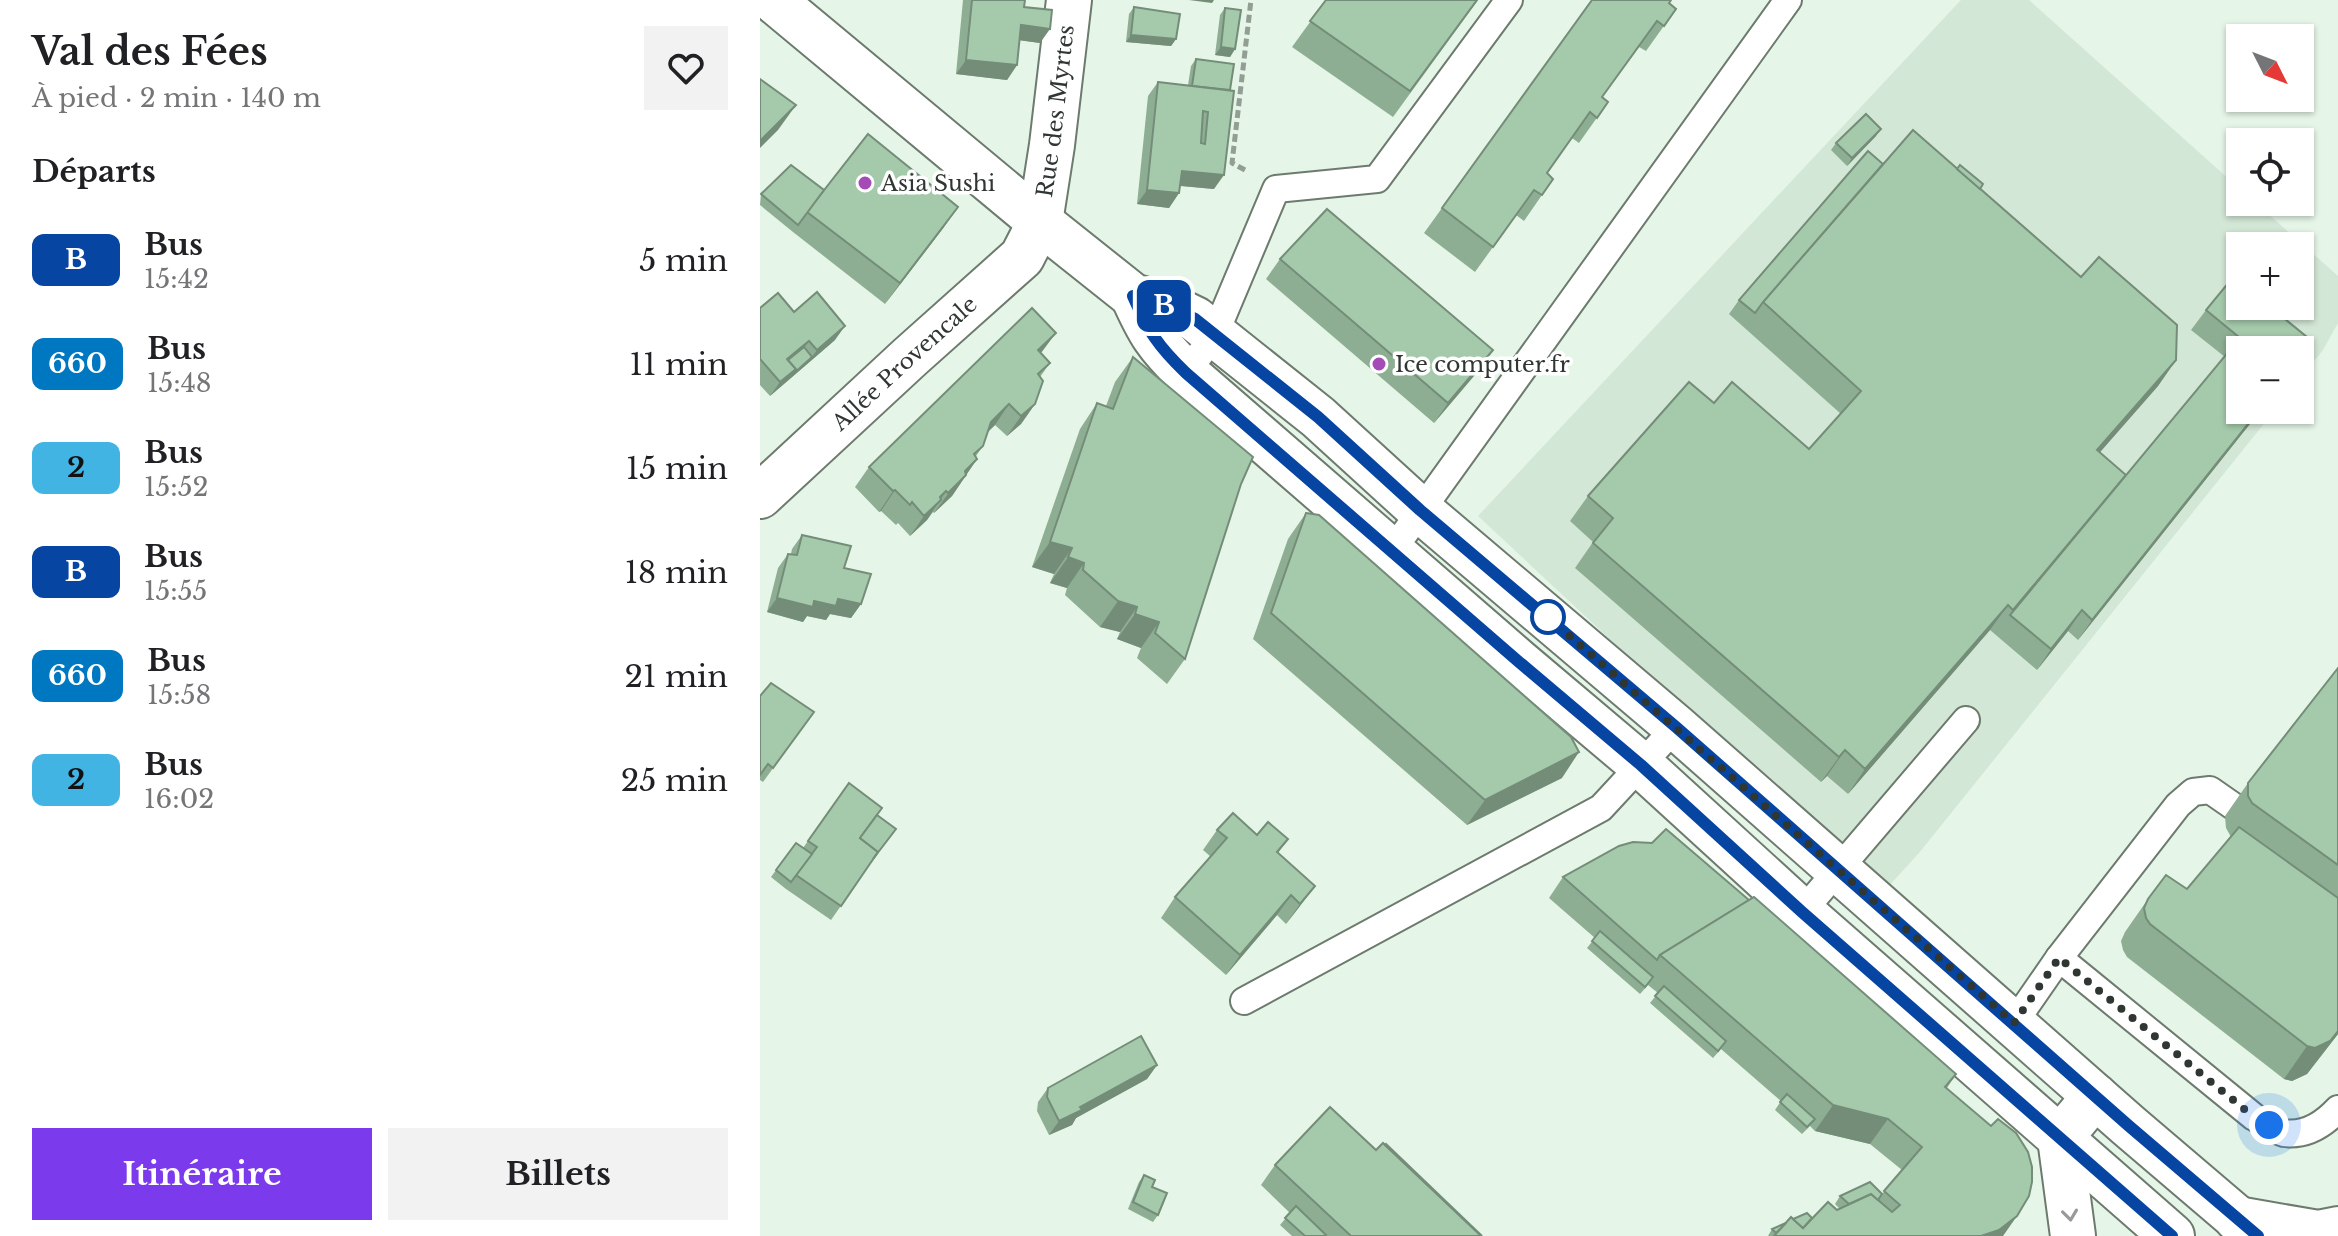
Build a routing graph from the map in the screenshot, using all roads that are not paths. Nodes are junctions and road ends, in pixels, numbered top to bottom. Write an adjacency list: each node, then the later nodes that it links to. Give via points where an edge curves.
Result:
1 (773, 0): 5 (main road)
2 (1069, 0): 5 (main road, Rue des Myrtes)
3 (1509, 0): 7 (lane, via 1377,179 1276,189)
4 (1788, 0): 10 (lane)
5 (1040, 222): 6 (main road); 9 (main road, Allée Provencale, via 1022,257)
6 (1133, 296): 7 (main road, via 1170,307); 8 (main road, via 1162,350)
7 (1215, 334): 8 (lane); 10 (main road, via 1318,417)
8 (1186, 373): 11 (main road)
9 (760, 496)
10 (1420, 510): 11 (lane); 13 (main road)
11 (1392, 551): 14 (main road)
12 (1966, 720): 16 (lane)
13 (1676, 727): 14 (lane); 16 (main road)
14 (1641, 765): 17 (main road); 19 (lane, via 1601,808)
15 (2233, 806): 18 (lane, via 2210,790 2186,798)
16 (1839, 869): 17 (lane); 20 (main road)
17 (1802, 912): 23 (main road)
18 (2059, 958): 20 (lane); 22 (lane, via 2254,1117 2283,1133 2309,1130)
19 (1244, 1001)
20 (2014, 1023): 21 (main road)
21 (2095, 1096): 23 (main road); 24 (main road)
22 (2338, 1109)
23 (2060, 1138): 26 (main road, one-way to 26); 27 (main road)
24 (2247, 1227): 25 (main road, via 2318,1233)
25 (2338, 1229)
26 (2073, 1236)
27 (2172, 1236)

